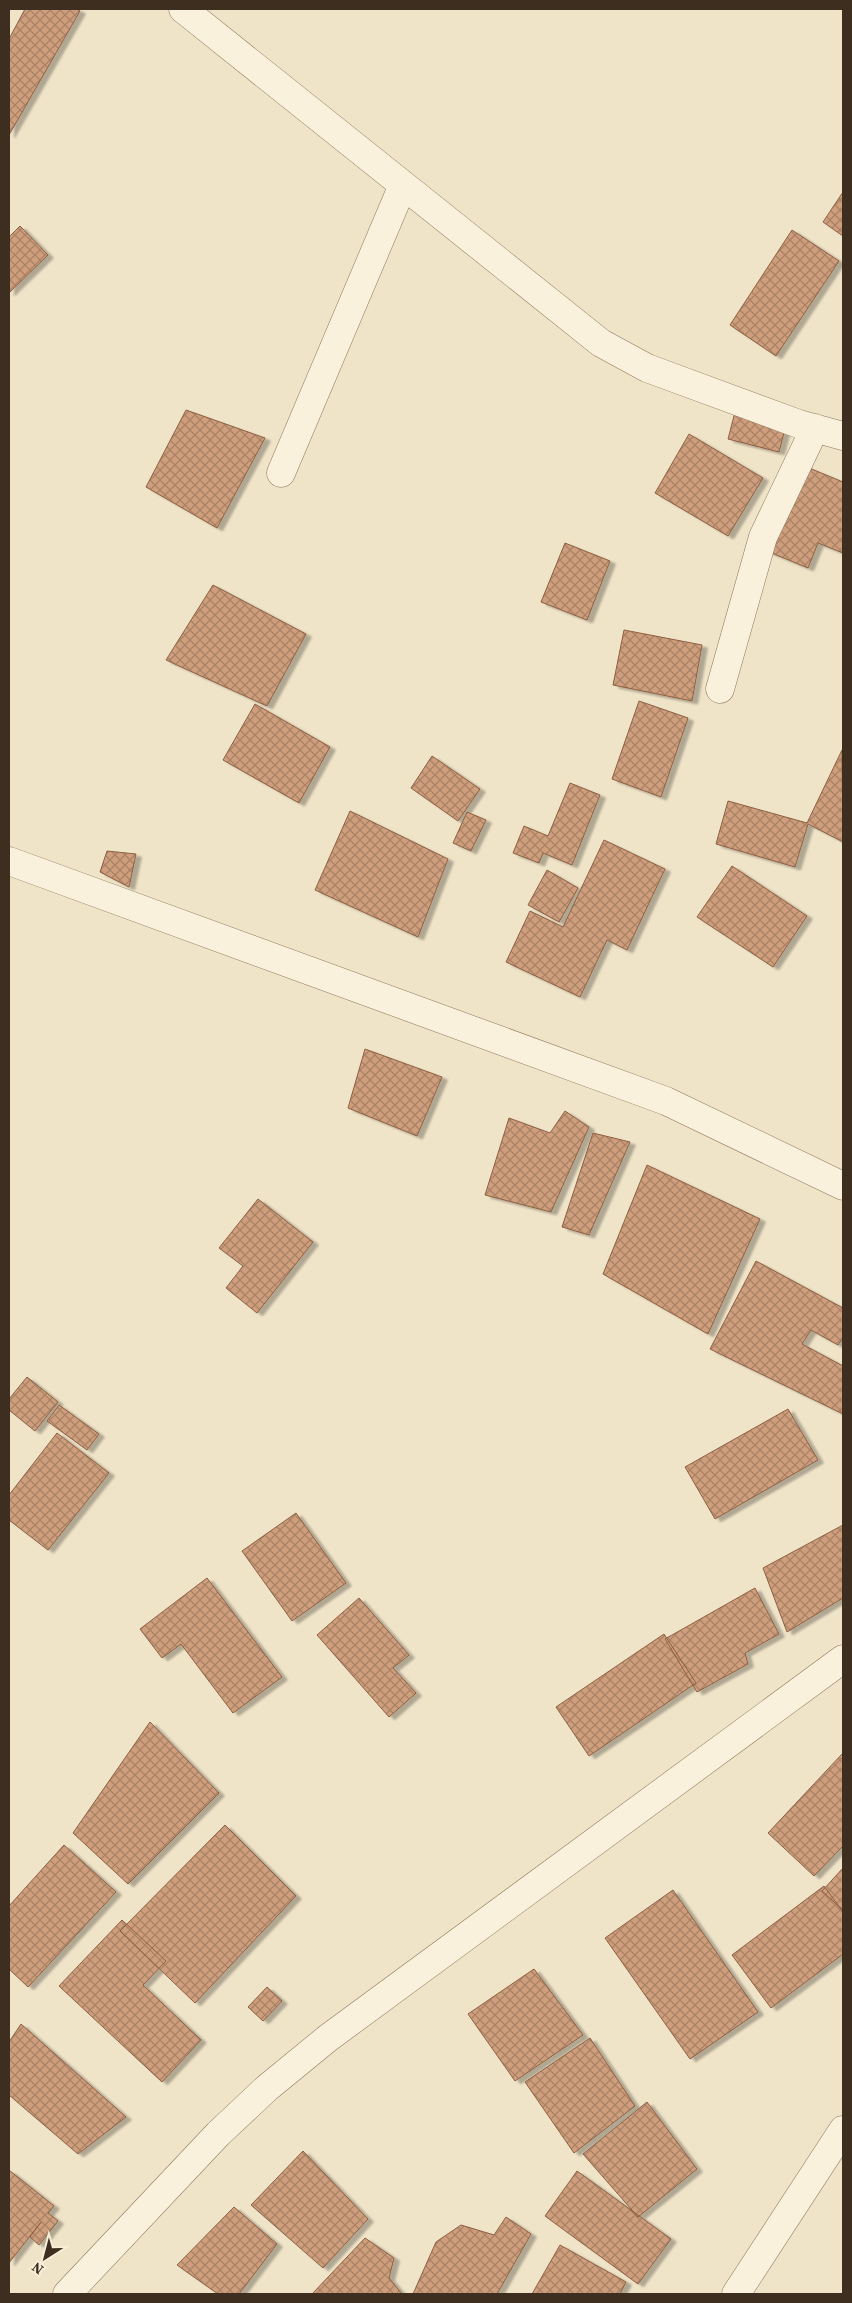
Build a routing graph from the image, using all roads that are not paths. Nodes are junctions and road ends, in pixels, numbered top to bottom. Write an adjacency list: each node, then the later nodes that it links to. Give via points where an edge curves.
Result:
1 (183, 9): 2 (street)
2 (403, 185): 3 (street, via 601,343 646,368); 5 (street)
3 (815, 428): 4 (street); 6 (street, via 762,537)
4 (843, 436)
5 (281, 473)
6 (720, 689)
7 (9, 861): 8 (street, via 666,1101)
8 (843, 1186)
9 (843, 1659): 11 (street, via 328,2038 218,2134)
10 (843, 2130): 12 (street)
11 (67, 2294)
12 (736, 2294)

